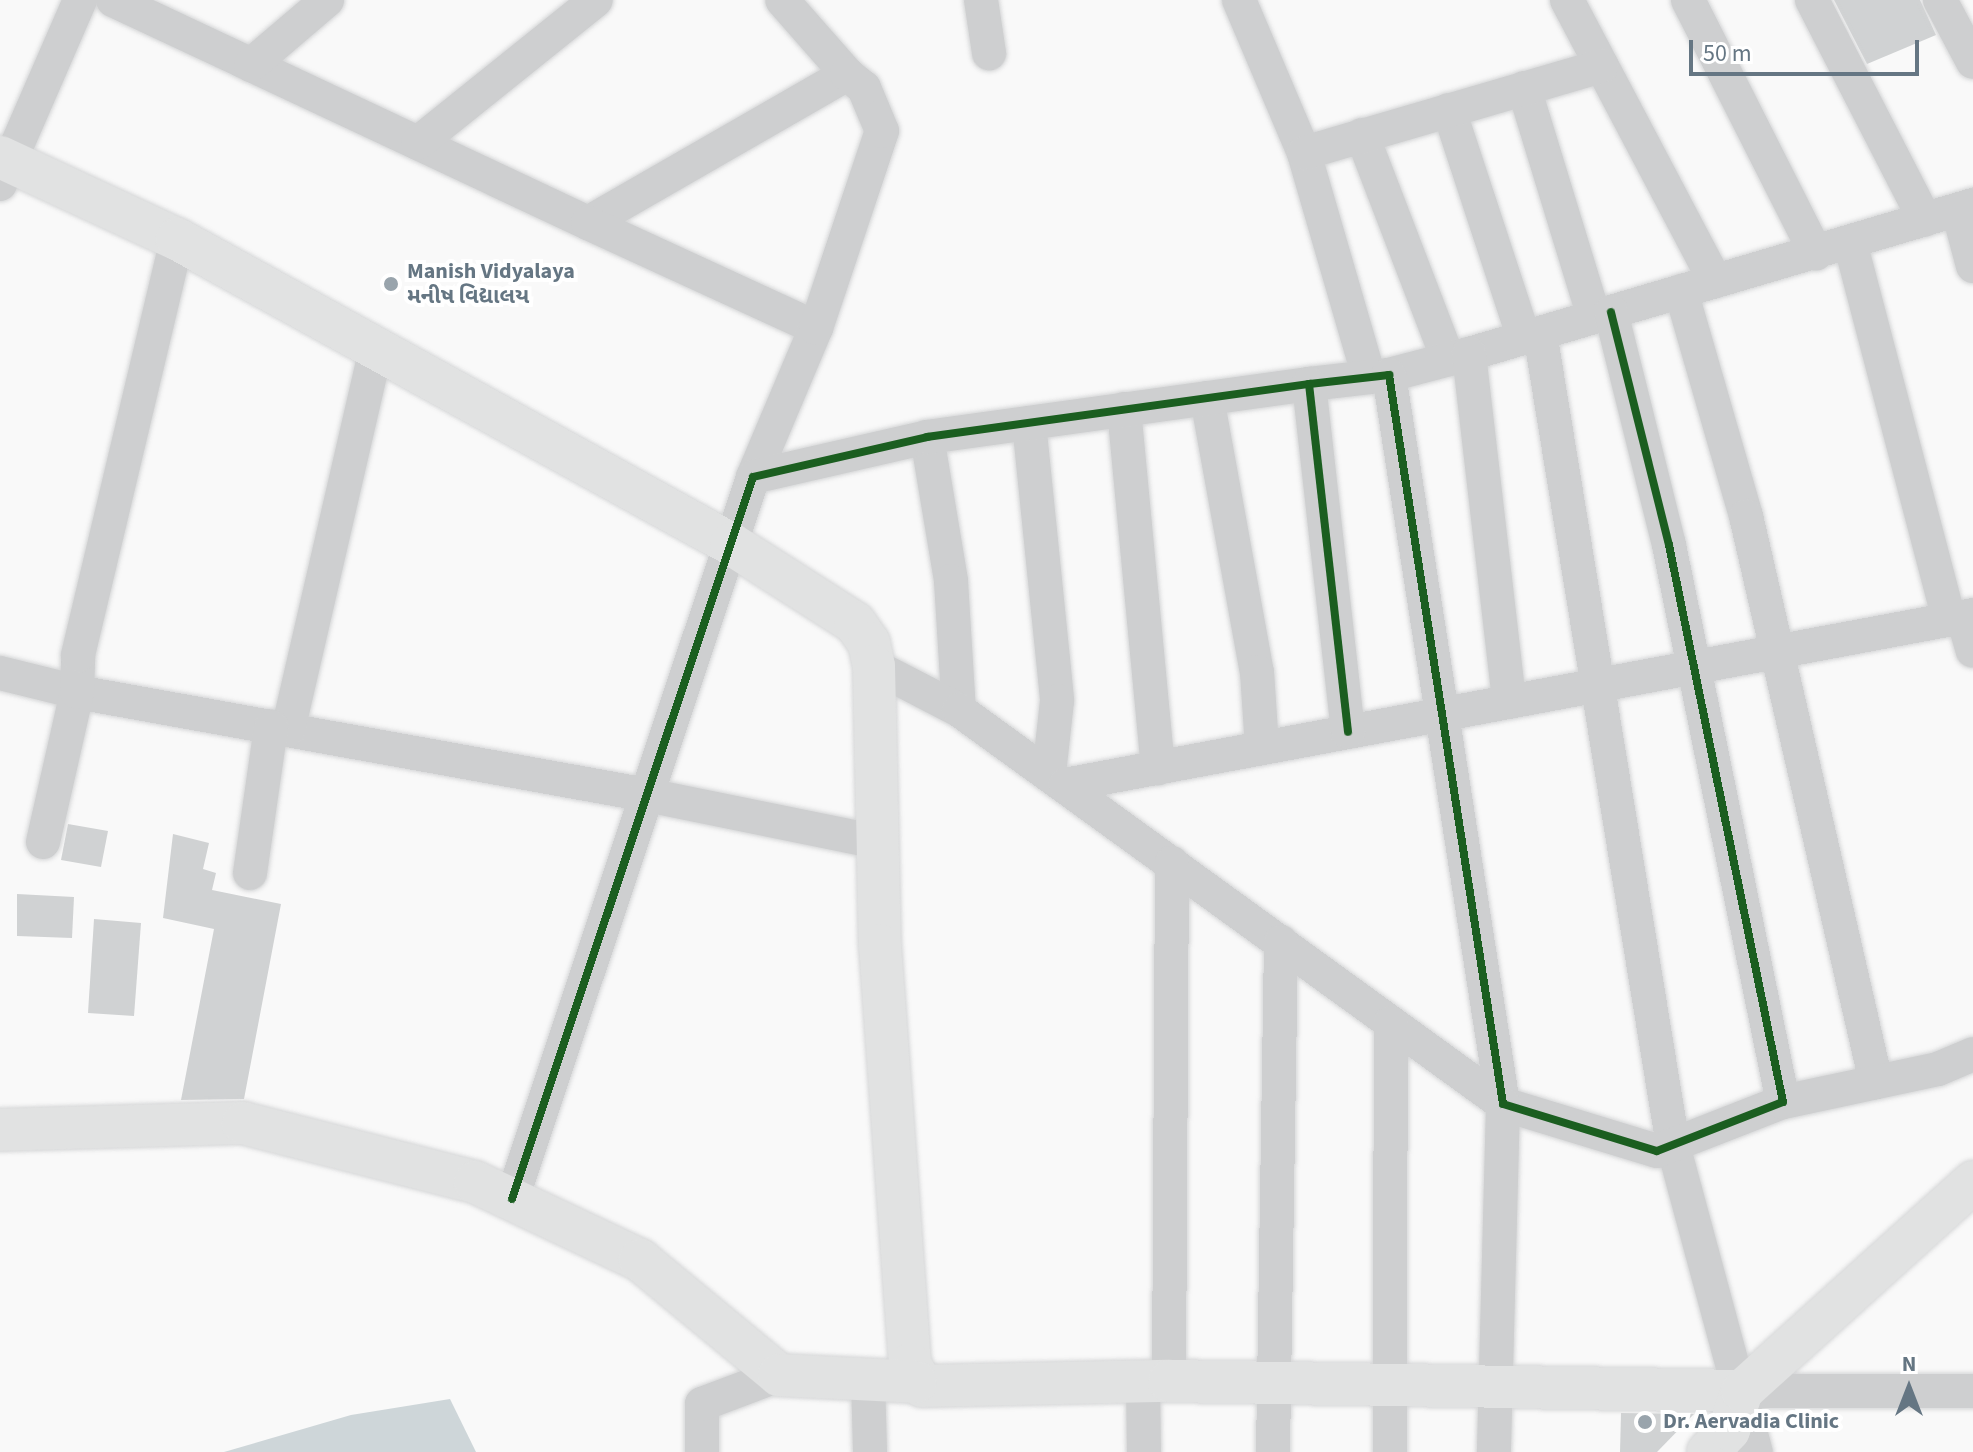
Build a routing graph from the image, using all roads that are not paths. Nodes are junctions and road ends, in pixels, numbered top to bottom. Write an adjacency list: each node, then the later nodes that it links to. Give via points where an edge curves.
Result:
1 (80, 0): 22 (street)
2 (113, 0): 14 (street)
3 (327, 0): 14 (street)
4 (596, 0): 20 (street)
5 (782, 0): 16 (street)
6 (981, 0): 12 (street)
7 (1239, 0): 21 (street)
8 (1567, 0): 15 (street)
9 (1688, 0): 28 (street)
10 (1812, 0): 24 (street)
11 (1940, 0): 13 (street)
12 (989, 53)
13 (1973, 62)
14 (251, 65): 20 (street)
15 (1602, 66): 17 (street); 30 (street)
16 (847, 74): 25 (street); 33 (street, via 864,88 882,131)
17 (1524, 88): 18 (street); 32 (street)
18 (1449, 110): 19 (street); 34 (street)
19 (1362, 135): 21 (street); 36 (street)
20 (418, 143): 25 (street)
21 (1304, 153): 37 (street)
22 (3, 168): 26 (main road)
23 (1965, 207): 24 (street); 29 (street)
24 (1925, 220): 27 (street)
25 (588, 223): 33 (street)
26 (177, 239): 35 (main road); 52 (street, via 78,655)
27 (1850, 242): 28 (street); 45 (street)
28 (1816, 253): 30 (street)
29 (1973, 266)
30 (1715, 281): 31 (street)
31 (1681, 291): 32 (street); 47 (street, via 1746,516)
32 (1602, 314): 34 (street); 49 (street)
33 (816, 328): 43 (street)
34 (1532, 336): 36 (street); 51 (street)
35 (376, 348): 44 (main road); 56 (street)
36 (1459, 356): 37 (street); 53 (street)
37 (1379, 376): 38 (street); 55 (street)
38 (1309, 384): 39 (street); 57 (street)
39 (1207, 398): 40 (street); 58 (street, via 1257,672)
40 (1124, 409): 41 (street); 59 (street)
41 (1029, 423): 42 (street); 60 (street, via 1057,701)
42 (927, 437): 43 (street); 54 (street, via 951,581)
43 (753, 477): 44 (street)
44 (731, 544): 48 (main road, via 855,623 869,643); 61 (street)
45 (1962, 617): 46 (street); 47 (street)
46 (1973, 651)
47 (1775, 652): 49 (street); 69 (street)
48 (874, 666): 54 (street); 63 (main road)
49 (1695, 667): 51 (street); 70 (street)
50 (0, 673): 52 (street)
51 (1599, 685): 53 (street); 73 (street)
52 (77, 692): 56 (street); 62 (street)
53 (1509, 702): 55 (street)
54 (959, 710): 60 (street)
55 (1439, 715): 57 (street); 71 (street)
56 (280, 728): 61 (street); 65 (street)
57 (1348, 732): 58 (street)
58 (1262, 748): 59 (street)
59 (1158, 768): 60 (street)
60 (1057, 780): 64 (street)
61 (647, 795): 63 (street); 75 (street)
62 (43, 842)
63 (877, 842): 78 (main road, via 910,1364)
64 (1172, 863): 66 (street); 79 (street)
65 (250, 873)
66 (1281, 942): 67 (street); 80 (street)
67 (1391, 1023): 71 (street); 81 (street)
68 (1973, 1054): 69 (street, via 1938,1069)
69 (1876, 1082): 70 (street)
70 (1783, 1102): 73 (street)
71 (1503, 1104): 73 (street, via 1657,1151); 82 (street)
72 (0, 1130): 75 (main road, via 243,1123 475,1182)
73 (1673, 1145): 83 (street)
74 (1973, 1182): 83 (main road)
75 (512, 1199): 76 (main road, via 640,1260)
76 (779, 1375): 77 (main road); 85 (street, via 702,1404)
77 (868, 1379): 78 (main road); 86 (street)
78 (916, 1382): 79 (main road, via 934,1389)
79 (1156, 1382): 80 (main road); 87 (street)
80 (1272, 1382): 81 (main road); 88 (street)
81 (1391, 1383): 82 (main road); 89 (street)
82 (1496, 1385): 83 (main road); 90 (street)
83 (1742, 1391): 84 (street); 91 (main road, via 1729,1430); 92 (street)
84 (1973, 1391)
85 (702, 1452)
86 (870, 1452)
87 (1144, 1452)
88 (1273, 1452)
89 (1390, 1452)
90 (1494, 1452)
91 (1708, 1452)
92 (1756, 1452)

